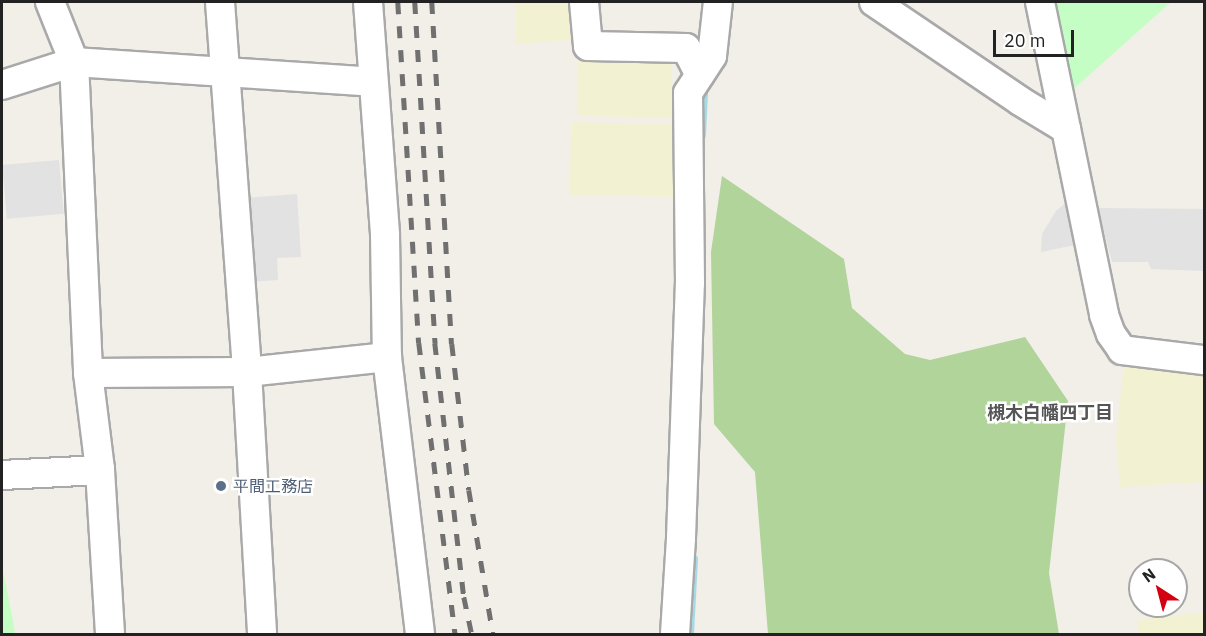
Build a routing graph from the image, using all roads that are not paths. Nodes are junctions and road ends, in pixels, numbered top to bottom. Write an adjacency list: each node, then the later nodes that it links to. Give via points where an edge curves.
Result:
1 (50, 2): 8 (street)
2 (220, 2): 9 (street)
3 (368, 2): 11 (street)
4 (584, 2): 10 (street, via 588,45 686,48)
5 (718, 2): 10 (street, via 712,56)
6 (874, 2): 13 (street)
7 (1041, 2): 13 (street)
8 (74, 62): 9 (street); 12 (street); 17 (street)
9 (226, 70): 11 (street); 16 (street)
10 (700, 75): 23 (street, via 688,93 690,283)
11 (372, 82): 14 (street, via 385,235)
12 (2, 85)
13 (1066, 129): 15 (street, via 1111,334 1122,350)
14 (387, 357): 16 (street); 22 (street)
15 (1204, 360)
16 (247, 372): 17 (street); 21 (street)
17 (87, 373): 18 (street)
18 (100, 470): 19 (street); 20 (street)
19 (2, 475)
20 (110, 634)
21 (262, 634)
22 (420, 634)
23 (675, 634)

